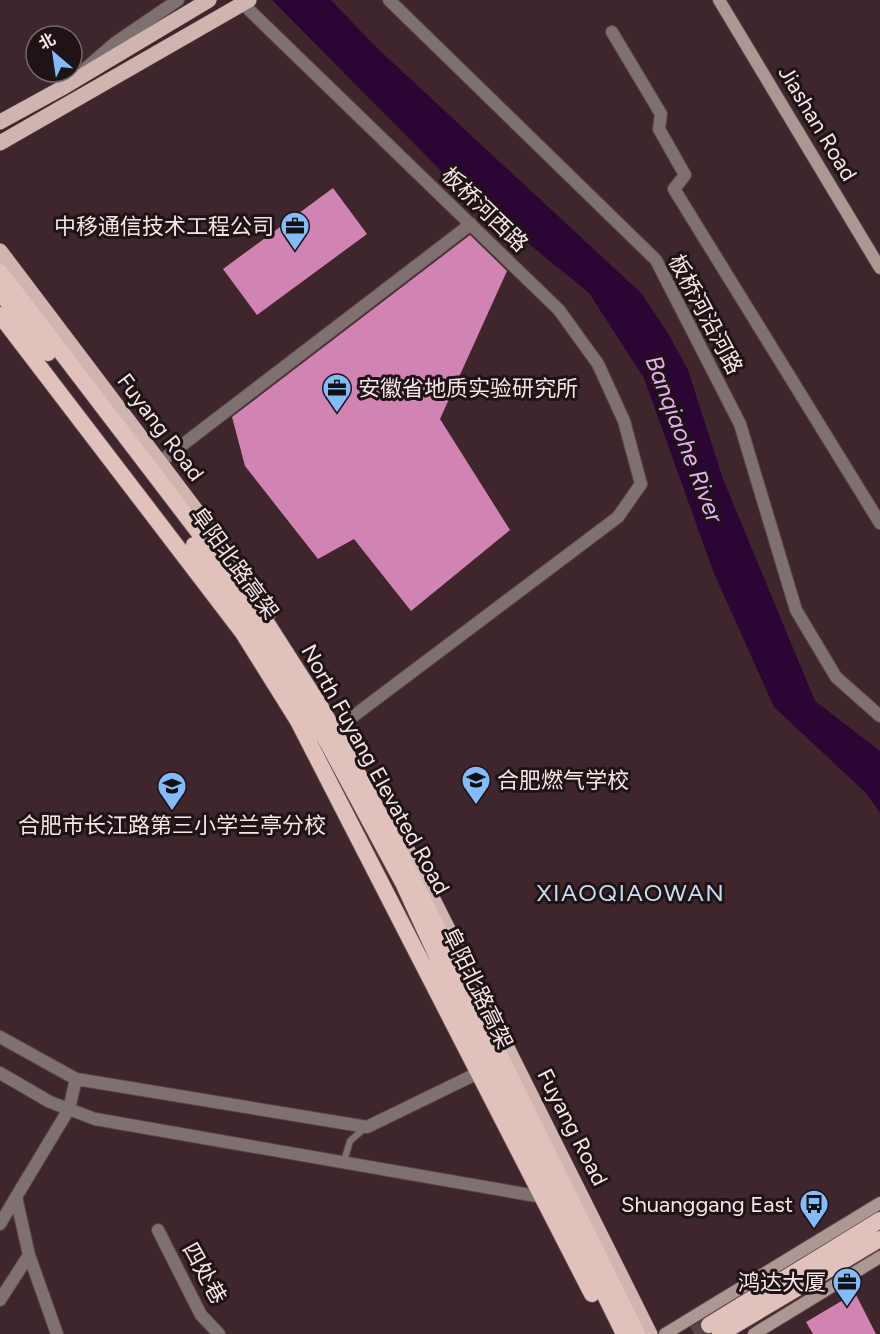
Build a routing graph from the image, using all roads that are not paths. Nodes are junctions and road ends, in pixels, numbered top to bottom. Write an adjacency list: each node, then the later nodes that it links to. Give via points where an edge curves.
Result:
1 (178, 0): 7 (street, via 115,43)
2 (209, 0): 7 (main road)
3 (389, 0): 18 (street, 板桥河沿河路, via 656,260 740,424 796,610 836,677)
4 (719, 0): 12 (main road, Jiashan Road)
5 (246, 2): 9 (main road); 10 (street, 板桥河西路)
6 (612, 32): 17 (street, via 661,114 659,129 685,176 674,189)
7 (62, 88): 8 (main road)
8 (0, 122)
9 (0, 143)
10 (471, 224): 16 (street); 19 (street, 板桥河西路, via 559,310 598,364 624,421 641,484 618,517)
11 (0, 251): 16 (main road, Fuyang Road)
12 (880, 268)
13 (0, 272): 42 (highway, North Fuyang Elevated Road, via 261,614 320,706 411,875)
14 (0, 292): 41 (highway, 阜阳北路高架, via 254,624 325,738 403,883 464,1015)
15 (0, 315): 22 (highway, via 243,633 298,721)
16 (160, 462): 19 (main road, Fuyang Road, via 239,567)
17 (880, 523)
18 (880, 716)
19 (339, 727): 43 (main road, Fuyang Road, via 418,869)
20 (0, 1037): 23 (street)
21 (0, 1073): 24 (street)
22 (478, 1073): 25 (street); 28 (highway)
23 (76, 1079): 24 (street); 25 (street)
24 (69, 1109): 26 (street, via 95,1119); 27 (street)
25 (367, 1127): 26 (lane, via 350,1141)
26 (344, 1161): 28 (street)
27 (16, 1197): 31 (street); 34 (street)
28 (542, 1197): 40 (highway)
29 (880, 1203): 44 (main road)
30 (880, 1220): 37 (highway)
31 (0, 1224)
32 (158, 1230): 39 (street, 四处巷, via 201,1315)
33 (880, 1239): 37 (highway)
34 (29, 1256): 36 (street); 38 (street)
35 (880, 1257): 45 (main road)
36 (0, 1300)
37 (715, 1329)
38 (57, 1334)
39 (219, 1334)
40 (613, 1334)
41 (624, 1334)
42 (637, 1334)
43 (650, 1334)
44 (665, 1334)
45 (754, 1334)

